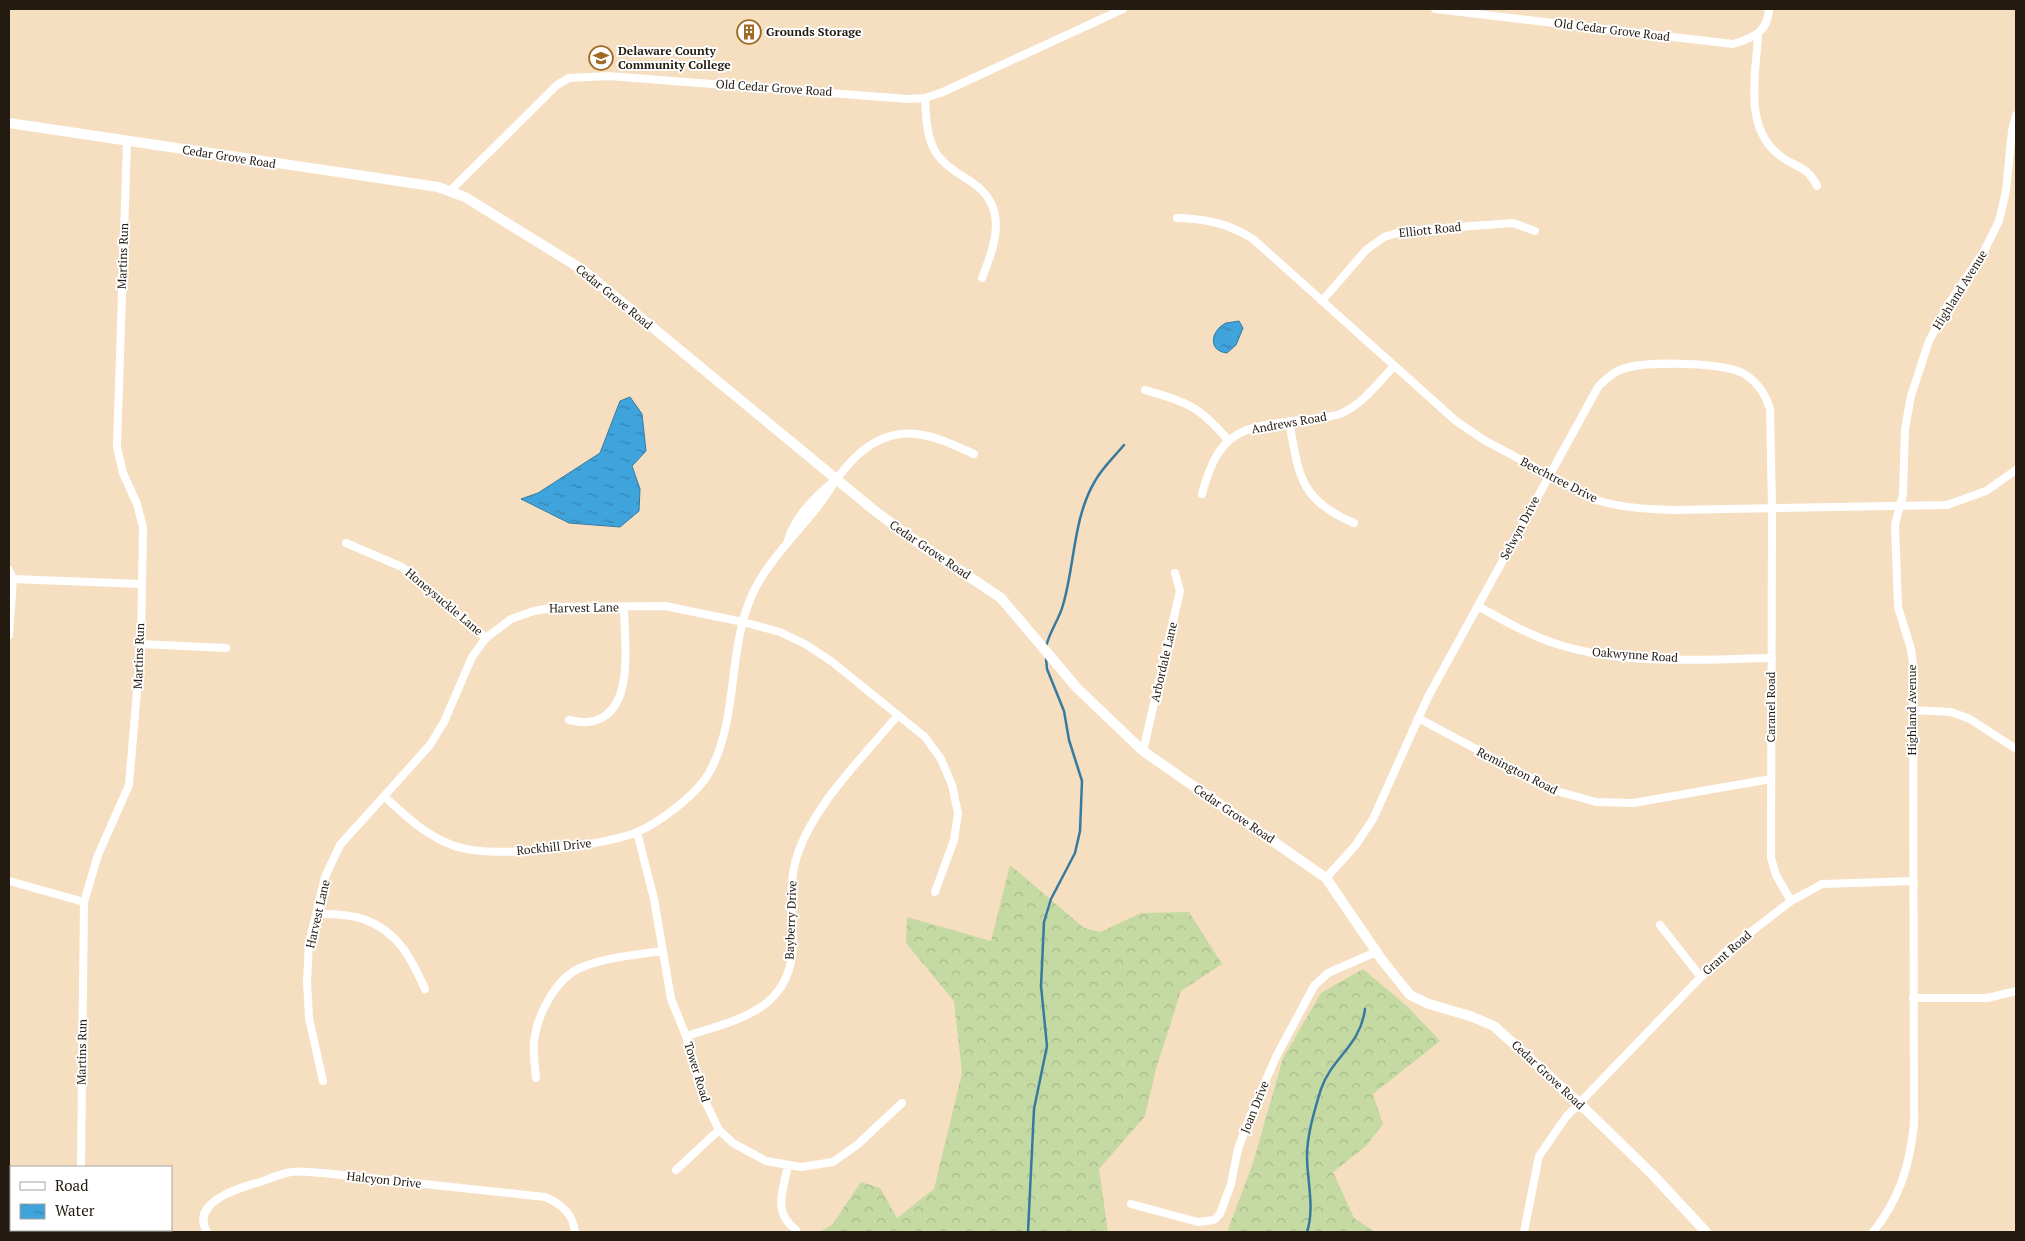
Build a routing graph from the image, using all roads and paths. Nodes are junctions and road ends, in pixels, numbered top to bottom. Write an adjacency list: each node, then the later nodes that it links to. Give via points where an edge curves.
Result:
1 (1099, 9): 6 (street)
2 (1123, 9): 6 (street, Old Cedar Grove Road)
3 (1435, 9): 5 (street, Old Cedar Grove Road)
4 (1769, 9): 7 (street, via 1766,26)
5 (1458, 10): 7 (street, Old Cedar Grove Road, via 1733,44)
6 (1103, 17): 8 (street, Old Cedar Grove Road)
7 (1758, 35): 12 (street, via 1754,102 1760,131 1773,150 1804,168)
8 (925, 98): 13 (street, Old Cedar Grove Road, via 608,76 569,78 546,94); 16 (street, via 928,130 934,150 946,165 982,191 992,207 995,244)
9 (2016, 115): 27 (street, Highland Avenue, via 2006,191 1998,221 1984,251 1939,321 1915,379 1905,429 1904,487)
10 (9, 123): 11 (street, Cedar Grove Road)
11 (127, 141): 13 (street, Cedar Grove Road); 34 (street, Martins Run, via 117,447 143,527)
12 (1817, 186)
13 (451, 190): 25 (street, Cedar Grove Road, via 583,270)
14 (1177, 218): 17 (street, Beechtree Drive, via 1218,222 1236,228 1253,239)
15 (1535, 231): 17 (street, Elliott Road, via 1513,223 1404,231 1384,237 1366,250)
16 (982, 278)
17 (1322, 301): 18 (street, Beechtree Drive)
18 (1394, 366): 20 (street, Andrews Road, via 1352,408 1325,417); 24 (street, Beechtree Drive, via 1469,431)
19 (1146, 390): 21 (street, via 1189,404 1203,413)
20 (1289, 421): 21 (street, Andrews Road, via 1251,428); 29 (street, via 1298,471 1305,487 1330,513)
21 (1228, 440): 26 (street, Andrews Road, via 1212,462)
22 (974, 454): 25 (street, Rockhill Drive, via 929,434 894,435 859,453)
23 (2016, 470): 27 (street, Beechtree Drive, via 1986,491 1960,502)
24 (1549, 475): 28 (street, Beechtree Drive, via 1596,500 1636,509); 28 (street, Selwyn Drive, via 1598,387 1615,372 1640,365 1720,365 1746,375 1767,400 1770,409); 35 (street, Selwyn Drive)
25 (836, 479): 37 (street, Rockhill Drive, via 817,495 793,524 787,542 764,572); 48 (street, Cedar Grove Road, via 907,535 1001,598 1083,694)
26 (1202, 494)
27 (1900, 507): 28 (street, Beechtree Drive); 43 (street, Highland Avenue, via 1895,525 1898,608 1911,649)
28 (1772, 509): 42 (street, Caranel Road)
29 (1354, 523)
30 (346, 542): 39 (street, Honeysuckle Lane, via 402,567)
31 (9, 570): 33 (street)
32 (1175, 573): 48 (street, Arbordale Lane, via 1180,591)
33 (13, 578): 34 (street); 38 (street)
34 (141, 584): 40 (street, Martins Run)
35 (1478, 606): 42 (street, Oakwynne Road, via 1528,633 1587,652 1648,659); 45 (street, Selwyn Drive)
36 (624, 607): 37 (street, Harvest Lane, via 665,606); 39 (street, Harvest Lane, via 556,607 534,611 511,619); 46 (street, via 625,675 622,693 615,707 601,719 587,722)
37 (744, 622): 44 (street, Harvest Lane, via 780,632 805,644); 51 (street, Rockhill Drive, via 728,717 720,750 709,773 692,794)
38 (9, 636)
39 (486, 638): 50 (street, Harvest Lane, via 472,657 444,722 430,745)
40 (141, 644): 41 (street); 57 (street, Martins Run, via 129,785 98,855)
41 (226, 648)
42 (1772, 658): 49 (street, Caranel Road)
43 (1912, 710): 47 (street, via 1951,712 1970,719); 54 (street, Highland Avenue)
44 (898, 715): 55 (street, Harvest Lane, via 925,737 941,759 952,785 958,812 954,840); 66 (street, Bayberry Drive, via 827,802 799,852 790,899 792,952 780,990 767,1004 746,1017)
45 (1418, 718): 49 (street, Remington Road, via 1553,790 1596,802 1633,803); 52 (street, Selwyn Drive, via 1373,819 1355,846)
46 (569, 720)
47 (2016, 749)
48 (1143, 751): 52 (street, Cedar Grove Road)
49 (1771, 779): 56 (street, Caranel Road, via 1771,858 1776,875)
50 (385, 798): 51 (street, Rockhill Drive, via 422,830 453,846 477,850 572,847); 58 (street, Harvest Lane, via 340,844 325,877)
51 (636, 832): 60 (street, Tower Road, via 652,890)
52 (1326, 878): 61 (street, Cedar Grove Road)
53 (9, 881): 57 (street)
54 (1914, 881): 56 (street, Grant Road, via 1822,884); 65 (street, Highland Avenue)
55 (935, 892)
56 (1791, 901): 62 (street, Grant Road, via 1725,952)
57 (84, 902): 73 (street, Martins Run)
58 (317, 913): 63 (street, via 362,919 385,930 410,955); 68 (street, Harvest Lane, via 309,943 307,981 309,1018)
59 (1660, 926): 62 (street)
60 (662, 950): 66 (street, Tower Road, via 671,999); 67 (street, via 603,960 578,969 560,982 548,999 534,1042)
61 (1376, 952): 70 (street, Cedar Grove Road, via 1410,995 1494,1026); 75 (street, Joan Drive, via 1328,973 1314,986 1276,1057 1251,1114 1220,1214 1214,1220 1198,1222)
62 (1700, 976): 70 (street, Grant Road)
63 (425, 989)
64 (2016, 991): 65 (street, via 1987,998)
65 (1913, 998): 81 (street, Highland Avenue, via 1912,1150 1898,1194)
66 (686, 1036): 71 (street, Tower Road, via 704,1099)
67 (536, 1078)
68 (323, 1081)
69 (902, 1103): 72 (street, Tower Road, via 834,1162 801,1167)
70 (1579, 1103): 79 (street, Grant Road, via 1549,1138 1539,1156); 80 (street, Cedar Grove Road)
71 (719, 1130): 72 (street, Tower Road, via 733,1143 766,1161); 74 (street)
72 (788, 1165): 76 (street, via 781,1213 785,1222)
73 (81, 1166)
74 (676, 1170)
75 (1131, 1204)
76 (796, 1230)
77 (208, 1232): 78 (street, Halcyon Drive, via 203,1223 204,1214 216,1200 233,1190 292,1172 545,1197 566,1210)
78 (575, 1232)
79 (1524, 1232)
80 (1706, 1232)
81 (1873, 1232)

